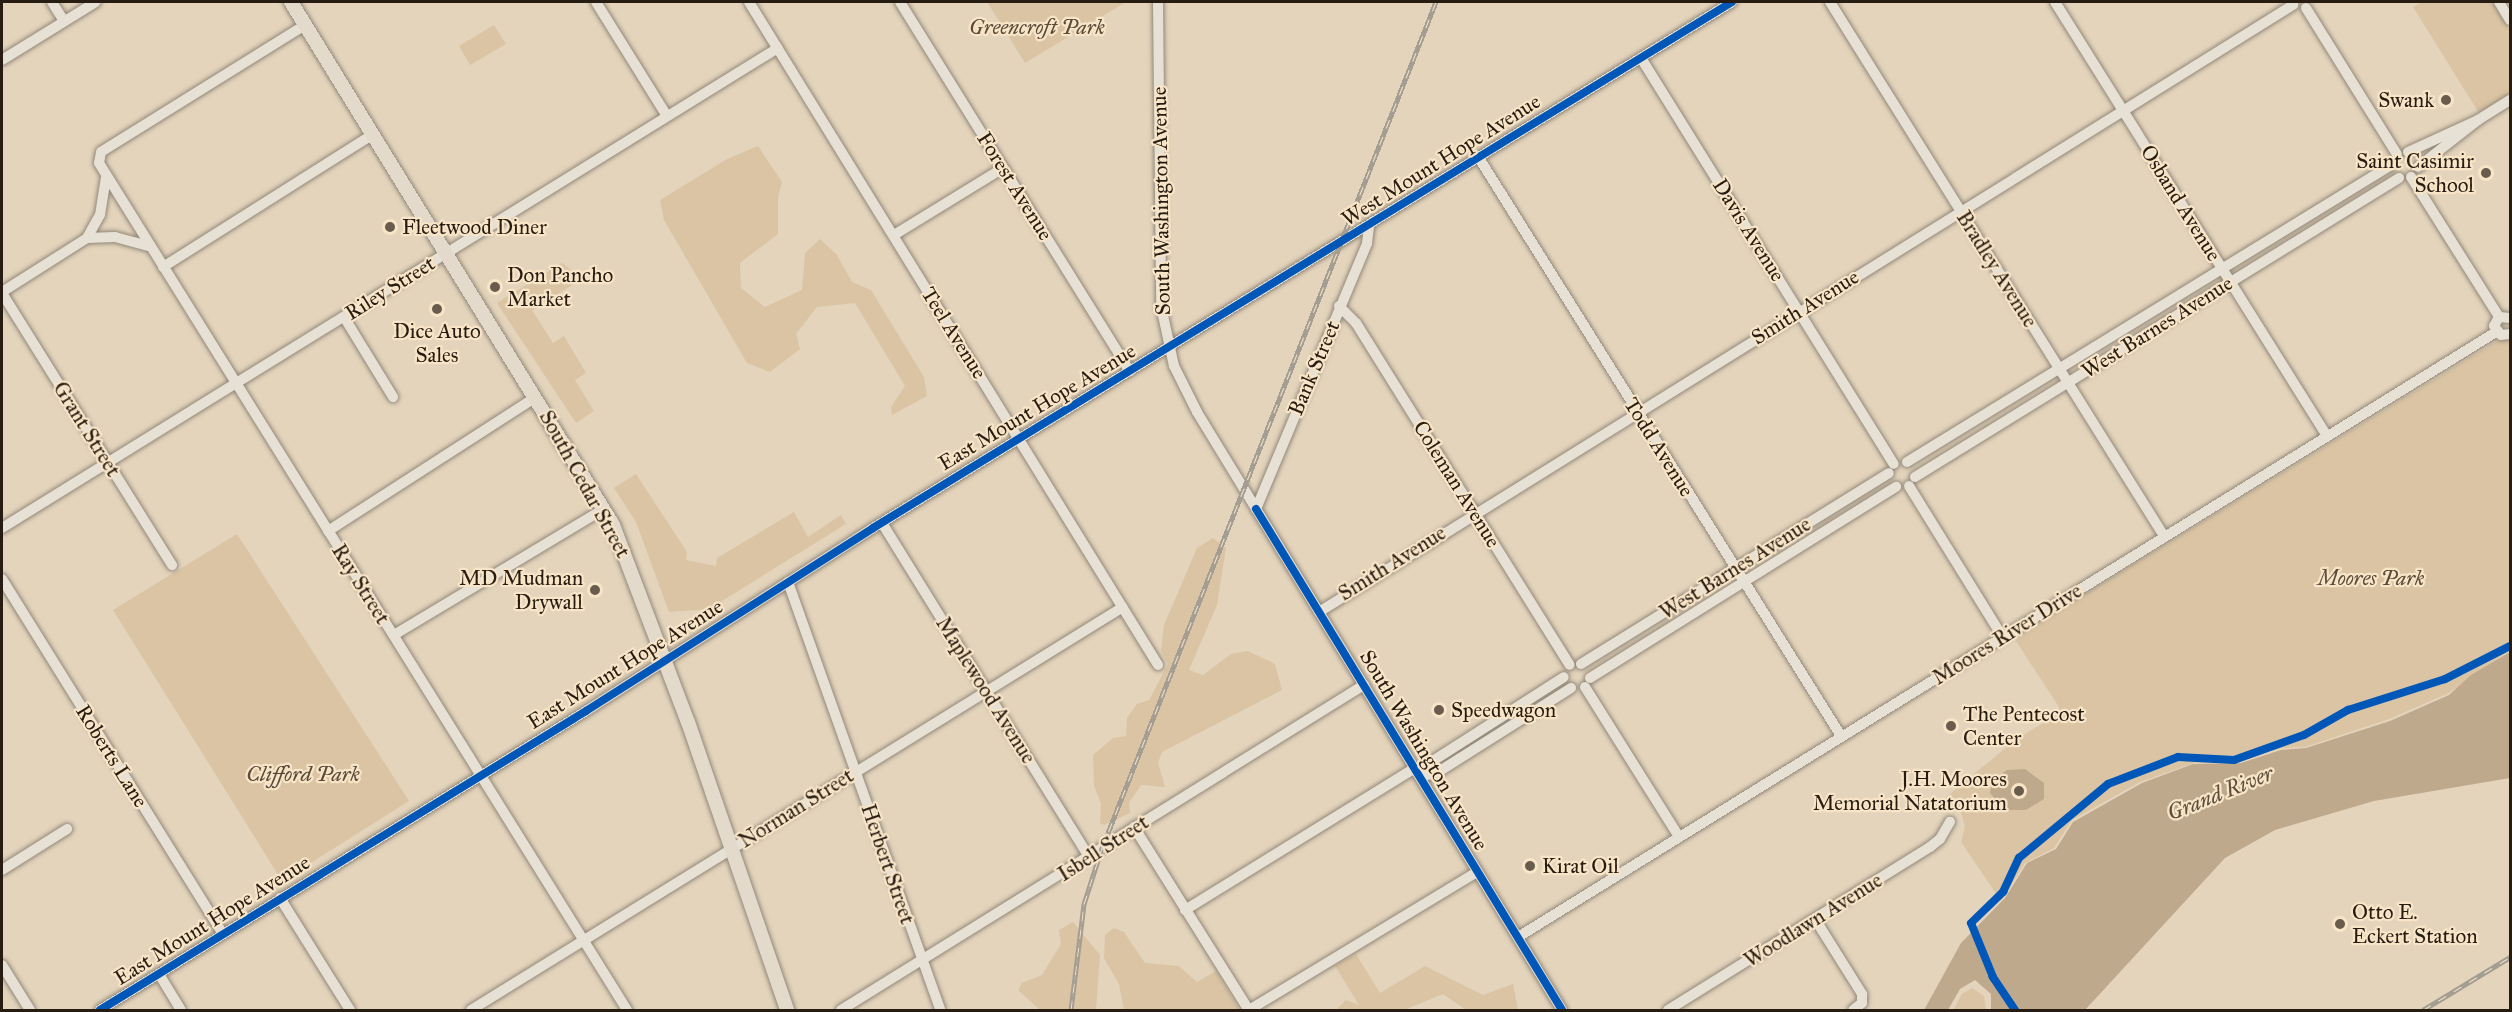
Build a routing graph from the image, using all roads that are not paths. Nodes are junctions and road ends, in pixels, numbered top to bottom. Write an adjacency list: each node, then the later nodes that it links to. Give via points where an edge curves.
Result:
1 (52, 2): 15 (street)
2 (96, 2): 15 (street)
3 (291, 2): 16 (main road, South Cedar Street)
4 (596, 2): 22 (street)
5 (749, 2): 17 (street, Teel Avenue)
6 (900, 2): 29 (street, Forest Avenue)
7 (1158, 2): 49 (street, South Washington Avenue, via 1160,285)
8 (1732, 2): 18 (street, West Mount Hope Avenue)
9 (1830, 2): 33 (street, Bradley Avenue)
10 (2055, 2): 21 (street, Osband Avenue)
11 (2499, 2): 14 (street)
12 (2292, 3): 13 (street); 21 (street, Smith Avenue)
13 (2308, 5): 25 (street)
14 (2511, 20)
15 (64, 21): 19 (street)
16 (306, 25): 24 (main road, South Cedar Street); 30 (street, Ray Street, via 98,156)
17 (778, 48): 22 (street, Riley Street); 35 (street, Teel Avenue)
18 (1641, 58): 26 (street, West Mount Hope Avenue); 44 (street, Davis Avenue)
19 (2, 60)
20 (2511, 100): 23 (street)
21 (2123, 111): 33 (street, Smith Avenue); 40 (street, Osband Avenue)
22 (667, 116): 38 (street, Riley Street)
23 (2478, 120): 25 (street); 28 (street)
24 (373, 134): 38 (main road, South Cedar Street); 39 (street)
25 (2403, 153): 27 (street); 28 (street, via 2417,159)
26 (1479, 158): 34 (street, West Mount Hope Avenue); 56 (street, Todd Avenue)
27 (2391, 165): 32 (street); 40 (street, West Barnes Avenue)
28 (2418, 167): 31 (street)
29 (1003, 168): 35 (street); 51 (street, Forest Avenue)
30 (106, 176): 36 (street, via 100,215); 37 (street, Ray Street)
31 (2411, 177): 32 (street); 46 (street)
32 (2399, 178): 41 (street, West Barnes Avenue)
33 (1961, 211): 44 (street, Smith Avenue); 50 (street, Bradley Avenue)
34 (1369, 226): 43 (street, Bank Street, via 1367,243); 49 (street, West Mount Hope Avenue)
35 (894, 235): 58 (street, Teel Avenue)
36 (87, 238): 37 (street, via 115,237); 42 (street)
37 (149, 246): 39 (street, Ray Street)
38 (447, 253): 45 (street, Riley Street); 54 (main road, South Cedar Street)
39 (163, 267): 53 (street, Ray Street)
40 (2221, 268): 41 (street, Osband Avenue); 50 (street, West Barnes Avenue)
41 (2230, 281): 52 (street, West Barnes Avenue); 57 (street, Osband Avenue)
42 (2, 292): 59 (street, Grant Street)
43 (1339, 306): 65 (street, Bank Street); 66 (street, Coleman Avenue, via 1356,323)
44 (1799, 311): 56 (street, Smith Avenue); 61 (street, Davis Avenue)
45 (344, 317): 53 (street, Riley Street); 55 (street)
46 (2505, 318): 47 (street, via 2494,326)
47 (2496, 332): 48 (street); 57 (street, Moores River Drive)
48 (2510, 335)
49 (1168, 349): 51 (street, East Mount Hope Avenue); 65 (street, South Washington Avenue, via 1197,412)
50 (2059, 368): 52 (street, Bradley Avenue); 60 (street, West Barnes Avenue)
51 (1130, 371): 58 (street, East Mount Hope Avenue)
52 (2068, 382): 62 (street, West Barnes Avenue); 70 (street, Bradley Avenue)
53 (236, 384): 59 (street, Riley Street); 69 (street, Ray Street)
54 (536, 397): 64 (main road, South Cedar Street); 69 (street)
55 (393, 398)
56 (1637, 411): 66 (street, Smith Avenue); 72 (street, Todd Avenue)
57 (2327, 436): 70 (street, Moores River Drive)
58 (1019, 438): 67 (street, East Mount Hope Avenue); 76 (street, Teel Avenue)
59 (108, 462): 68 (street, Riley Street); 71 (street, Grant Street)
60 (1906, 462): 61 (street); 62 (street)
61 (1892, 468): 63 (street, Davis Avenue); 72 (street, West Barnes Avenue)
62 (1912, 481): 63 (street); 79 (street)
63 (1896, 487): 75 (street, West Barnes Avenue)
64 (604, 509): 78 (street); 80 (main road, South Cedar Street, via 629,561)
65 (1256, 509): 77 (street, South Washington Avenue)
66 (1475, 512): 77 (street, Smith Avenue); 81 (street, Coleman Avenue)
67 (882, 523): 74 (street, East Mount Hope Avenue); 87 (street, Maplewood Avenue)
68 (2, 528)
69 (328, 531): 78 (street, Ray Street)
70 (2164, 536): 79 (street, Moores River Drive)
71 (172, 566)
72 (1735, 568): 75 (street, Todd Avenue); 81 (street, West Barnes Avenue)
73 (2, 579): 103 (street, Roberts Lane)
74 (788, 582): 80 (street, East Mount Hope Avenue); 89 (street, Herbert Street)
75 (1744, 582): 84 (street, West Barnes Avenue); 88 (street, Todd Avenue)
76 (1122, 607): 82 (street, Teel Avenue); 87 (street, Norman Street)
77 (1319, 612): 85 (street, South Washington Avenue)
78 (394, 635): 91 (street, Ray Street)
79 (2002, 636): 88 (street, Moores River Drive)
80 (665, 660): 91 (street, East Mount Hope Avenue); 96 (main road, South Cedar Street)
81 (1576, 664): 83 (street); 84 (street, Coleman Avenue)
82 (1158, 665)
83 (1564, 677): 86 (street); 90 (street)
84 (1588, 682): 86 (street); 95 (street)
85 (1364, 686): 90 (street, South Washington Avenue); 93 (street, Isbell Street)
86 (1571, 688): 90 (street, via 1435,774)
87 (986, 691): 89 (street, Norman Street); 97 (street, Maplewood Avenue)
88 (1840, 736): 95 (street, Moores River Drive)
89 (855, 771): 96 (street, Norman Street); 106 (street, Herbert Street)
90 (1417, 772): 99 (street, South Washington Avenue); 101 (street)
91 (481, 775): 100 (street, East Mount Hope Avenue); 105 (street, Ray Street)
92 (1950, 822): 102 (street, Woodlawn Avenue, via 1940,840)
93 (1134, 827): 97 (street, Isbell Street); 101 (street)
94 (67, 829): 98 (street)
95 (1679, 837): 104 (street, Moores River Drive)
96 (732, 848): 105 (street, Norman Street); 116 (main road, South Cedar Street)
97 (1090, 858): 106 (street, Isbell Street)
98 (2, 870)
99 (1477, 872): 104 (street, South Washington Avenue); 109 (street)
100 (280, 898): 103 (street, East Mount Hope Avenue); 113 (street)
101 (1185, 910): 109 (street)
102 (1815, 919): 120 (street, Woodlawn Avenue); 121 (street, via 1862,994 1862,1003)
103 (223, 934): 108 (street, East Mount Hope Avenue)
104 (1518, 937): 119 (street, South Washington Avenue)
105 (584, 941): 114 (street, Norman Street); 115 (street, Ray Street)
106 (922, 960): 117 (street, Isbell Street); 118 (street, Herbert Street)
107 (2, 965): 110 (street)
108 (159, 974): 111 (street, East Mount Hope Avenue); 112 (street)
109 (1249, 1010)
110 (30, 1011)
111 (100, 1011)
112 (182, 1011)
113 (350, 1011)
114 (471, 1011)
115 (627, 1011)
116 (787, 1011)
117 (841, 1011)
118 (940, 1011)
119 (1562, 1011)
120 (1668, 1011)
121 (1853, 1011)

